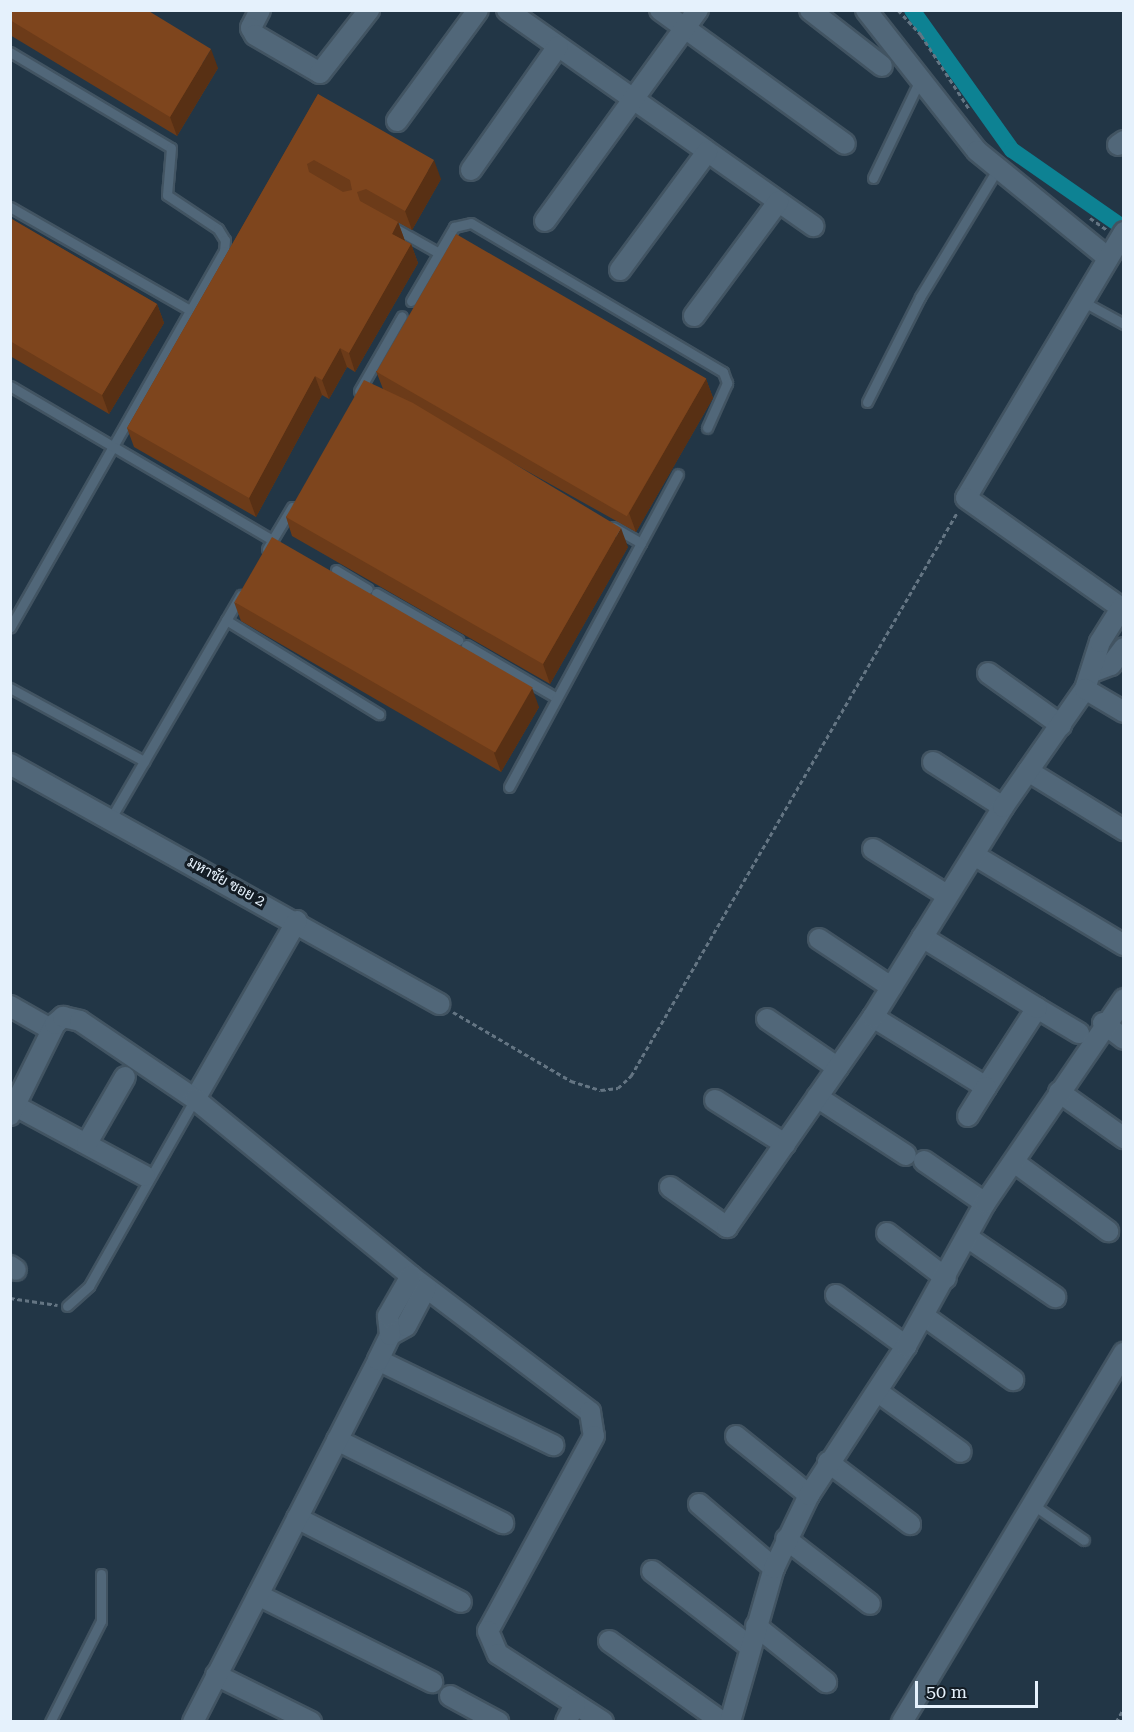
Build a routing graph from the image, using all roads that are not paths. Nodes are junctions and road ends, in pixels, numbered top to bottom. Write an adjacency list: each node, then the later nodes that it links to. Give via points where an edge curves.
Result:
1 (260, 10): 2 (street, via 251,28 255,35 320,73)
2 (369, 10)
3 (478, 10): 15 (street)
4 (507, 10): 10 (street)
5 (660, 10): 9 (street)
6 (698, 10): 9 (street)
7 (810, 10): 12 (street)
8 (866, 10): 13 (street)
9 (686, 28): 14 (street); 16 (street)
10 (558, 46): 14 (street); 18 (street)
11 (10, 52): 31 (lane, via 171,148 167,195 218,229 225,240)
12 (882, 66)
13 (922, 76): 19 (street); 20 (lane)
14 (635, 100): 17 (street); 24 (street)
15 (397, 121)
16 (846, 144)
17 (707, 152): 21 (street); 28 (street)
18 (471, 170)
19 (997, 170): 26 (street); 38 (lane, via 920,297)
20 (873, 178)
21 (778, 202): 25 (street); 33 (street)
22 (10, 207): 31 (lane)
23 (380, 219): 27 (lane)
24 (545, 220)
25 (813, 226)
26 (1115, 242): 30 (street)
27 (439, 253): 29 (lane); 40 (lane, via 454,227 471,223 723,372 727,383)
28 (620, 270)
29 (411, 301)
30 (1082, 301): 34 (lane); 50 (street, via 966,498)
31 (188, 309): 41 (lane)
32 (402, 316): 36 (lane)
33 (694, 316)
34 (1124, 324)
35 (10, 386): 41 (lane)
36 (362, 386): 37 (lane); 39 (lane)
37 (371, 391)
38 (867, 402)
39 (350, 406)
40 (707, 428)
41 (111, 446): 45 (lane); 52 (lane)
42 (678, 474): 46 (lane)
43 (296, 499): 45 (lane)
44 (600, 520): 46 (lane)
45 (272, 540): 47 (lane)
46 (641, 543): 58 (lane)
47 (261, 560)
48 (336, 570): 58 (lane)
49 (249, 580): 51 (lane)
50 (1122, 609): 54 (street, via 1097,649)
51 (226, 620): 60 (lane); 62 (lane)
52 (10, 627)
53 (1124, 648): 54 (street, via 1112,665)
54 (1095, 672): 57 (street)
55 (988, 673): 61 (street)
56 (10, 688): 62 (lane)
57 (1085, 689): 59 (street); 61 (street)
58 (557, 698): 66 (lane)
59 (1124, 712)
60 (379, 714)
61 (1060, 725): 65 (street)
62 (144, 761): 68 (lane)
63 (933, 762): 67 (street)
64 (10, 764): 68 (street, มหาชัย ซอย 2)
65 (1028, 771): 67 (street); 69 (street)
66 (509, 787)
67 (1003, 807): 71 (street)
68 (111, 819): 73 (street, มหาชัย ซอย 2)
69 (1124, 830)
70 (873, 849): 72 (street)
71 (974, 855): 72 (street); 76 (street)
72 (947, 895): 74 (street)
73 (297, 921): 79 (street, มหาชัย ซอย 2); 93 (street)
74 (922, 936): 77 (street); 81 (street)
75 (819, 939): 77 (street)
76 (1124, 945)
77 (891, 987): 82 (street)
78 (1124, 999): 84 (street)
79 (439, 1004)
80 (10, 1006): 85 (street)
81 (1037, 1008): 86 (street); 90 (street)
82 (873, 1017): 88 (street); 90 (street)
83 (767, 1019): 88 (street)
84 (1103, 1023): 87 (street); 91 (street)
85 (52, 1030): 93 (street, via 63,1017 80,1021); 95 (street)
86 (1078, 1033)
87 (1124, 1039)
88 (838, 1068): 92 (street)
89 (125, 1077): 98 (street)
90 (986, 1088): 96 (street)
91 (1059, 1092): 97 (street); 100 (street)
92 (817, 1097): 99 (street); 103 (street)
93 (195, 1099): 107 (street); 112 (lane, via 88,1286)
94 (715, 1100): 99 (street)
95 (12, 1108): 98 (street)
96 (968, 1116)
97 (1124, 1137)
98 (87, 1143): 101 (street)
99 (785, 1144): 102 (street, via 727,1227)
100 (1014, 1162): 103 (street); 104 (street)
101 (146, 1176)
102 (670, 1187)
103 (985, 1203): 106 (street)
104 (1108, 1231)
105 (887, 1233): 108 (street)
106 (968, 1237): 108 (street); 111 (street)
107 (411, 1276): 109 (street); 114 (street, via 388,1316)
108 (946, 1278): 113 (street)
109 (426, 1288): 114 (street, via 406,1326); 146 (street, via 562,1389 595,1424 589,1448 488,1631 498,1654)
110 (836, 1295): 115 (street)
111 (1055, 1297)
112 (67, 1306)
113 (924, 1316): 115 (street); 118 (street)
114 (390, 1335): 117 (street)
115 (906, 1346): 119 (street)
116 (1124, 1352): 127 (street)
117 (378, 1360): 121 (street); 122 (street)
118 (1013, 1380)
119 (878, 1392): 123 (street); 124 (street)
120 (736, 1436): 125 (street)
121 (337, 1440): 128 (street); 129 (street)
122 (553, 1445)
123 (961, 1452)
124 (828, 1462): 125 (street); 130 (street)
125 (809, 1495): 131 (street)
126 (699, 1504): 133 (street)
127 (1032, 1504): 132 (lane); 154 (street)
128 (297, 1518): 136 (street); 137 (street)
129 (503, 1522)
130 (910, 1524)
131 (786, 1539): 133 (street); 138 (street)
132 (1084, 1540)
133 (774, 1568): 139 (street)
134 (652, 1571): 141 (street)
135 (101, 1574): 148 (lane, via 101,1622)
136 (258, 1595): 142 (street); 143 (street)
137 (461, 1602)
138 (870, 1604)
139 (756, 1626): 141 (street); 144 (street)
140 (609, 1641): 147 (street)
141 (749, 1646): 147 (street)
142 (216, 1676): 149 (street); 150 (street)
143 (432, 1682)
144 (826, 1682)
145 (450, 1696): 151 (street)
146 (575, 1704): 152 (street); 153 (street)
147 (724, 1718)
148 (50, 1722)
149 (192, 1722)
150 (311, 1722)
151 (498, 1722)
152 (566, 1722)
153 (603, 1722)
154 (902, 1722)

